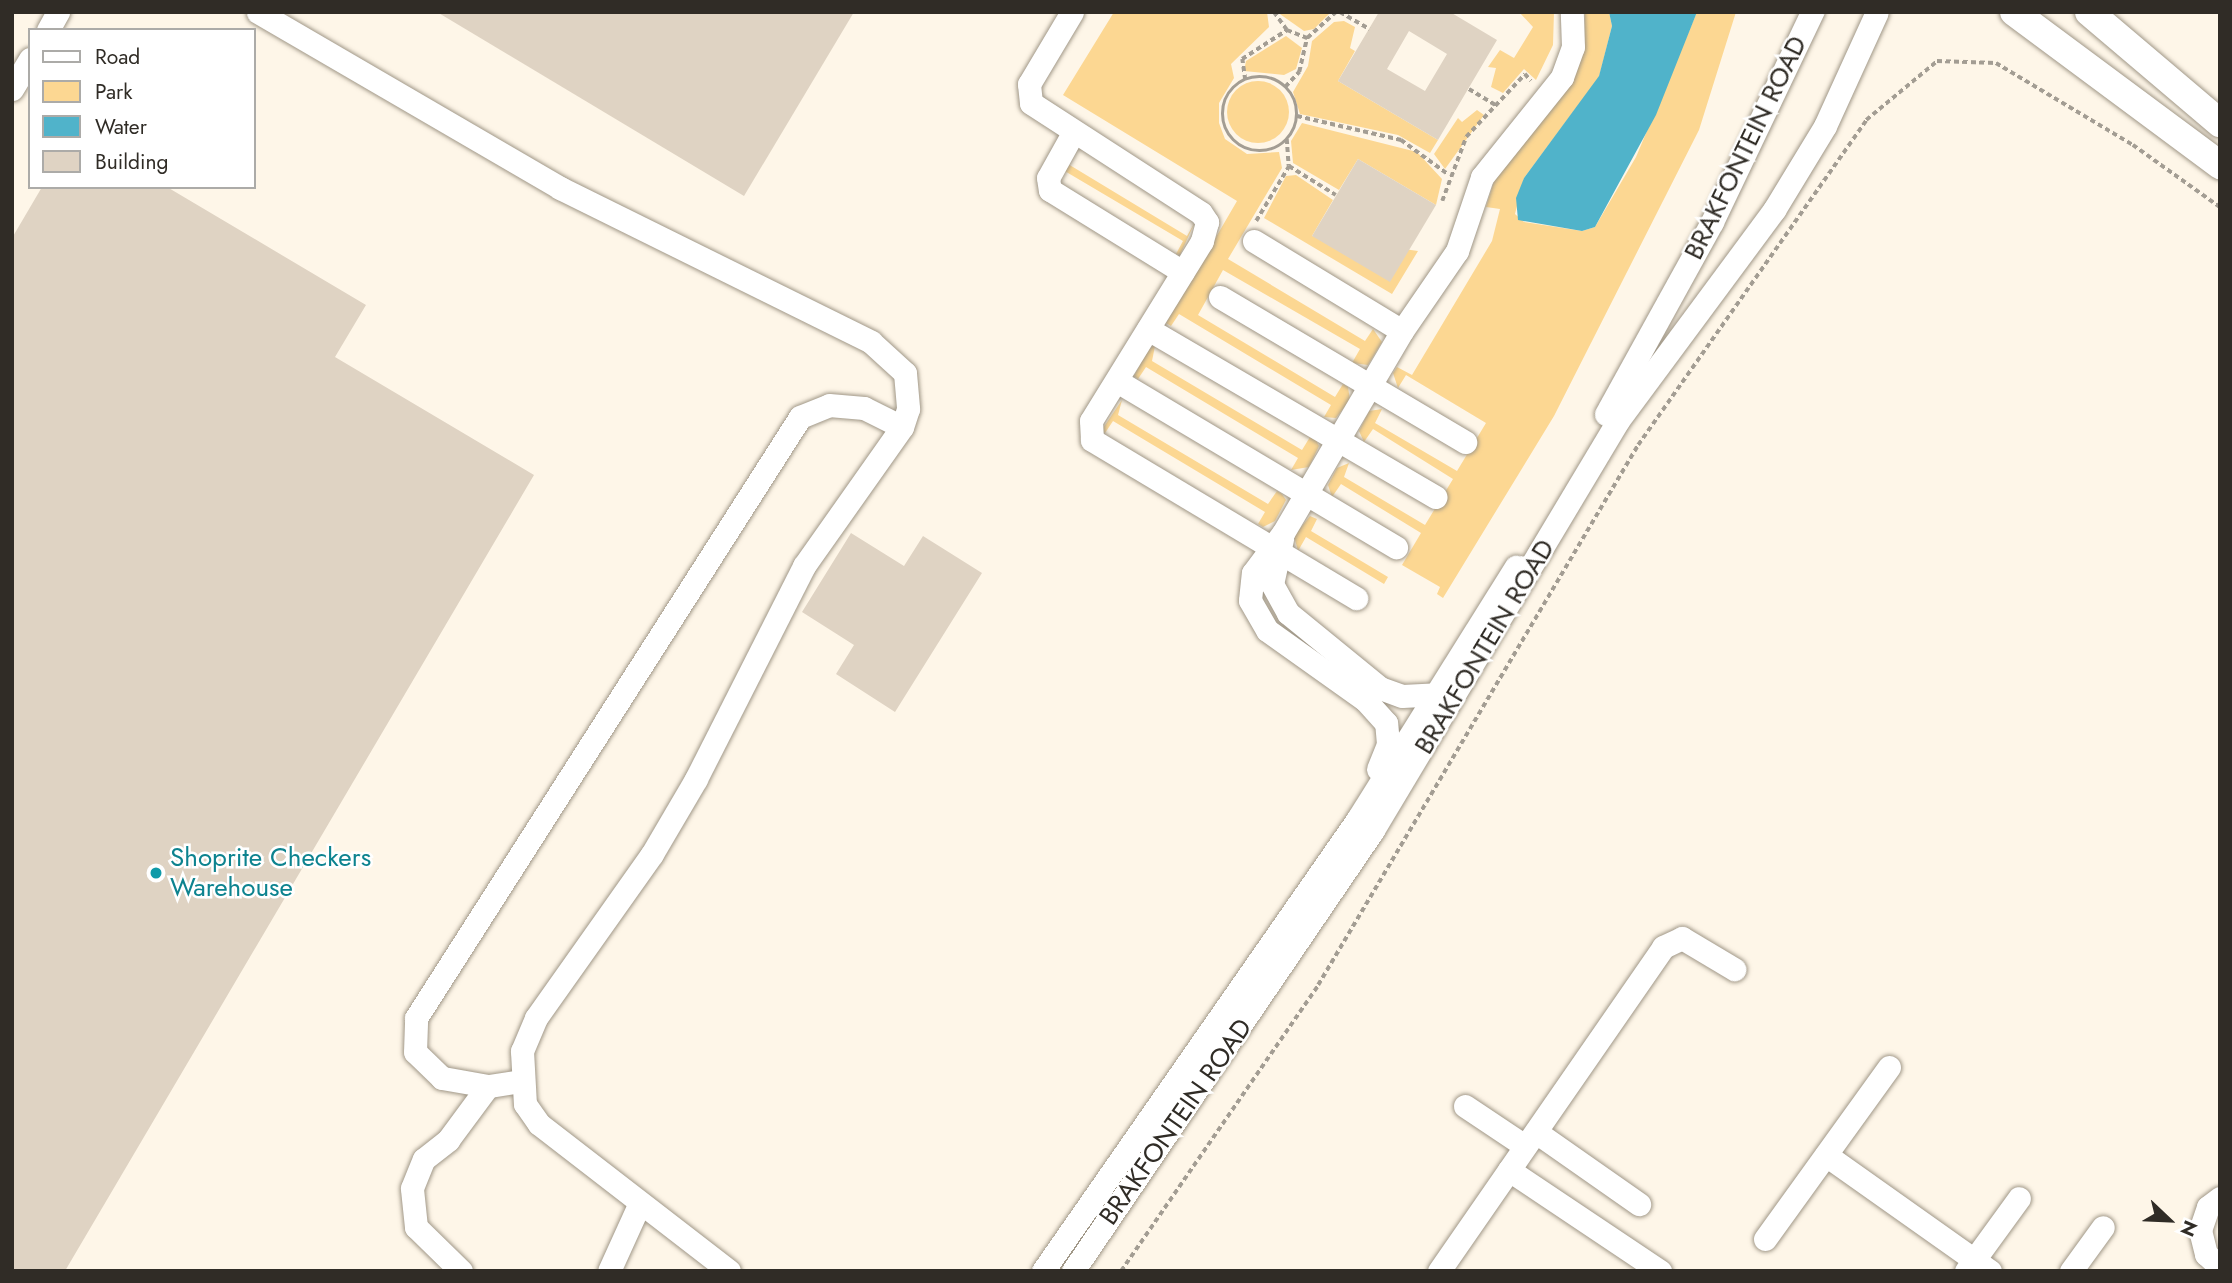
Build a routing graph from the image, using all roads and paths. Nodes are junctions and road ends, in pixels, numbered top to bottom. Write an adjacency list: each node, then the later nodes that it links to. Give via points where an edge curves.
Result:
1 (58, 12): 11 (street)
2 (258, 12): 39 (street, via 560,188 870,342 905,373 908,409)
3 (1072, 12): 24 (street, via 1027,91 1037,109)
4 (1274, 12): 13 (path)
5 (1338, 12): 12 (path); 14 (path)
6 (1572, 12): 36 (street, via 1573,47 1562,76 1482,177 1457,251)
7 (1812, 12): 47 (street, BRAKFONTEIN ROAD, via 1775,97 1643,351)
8 (1877, 12): 63 (street, BRAKFONTEIN ROAD, via 1825,126 1780,200 1617,422 1373,830)
9 (2014, 12): 26 (main road)
10 (2089, 12): 23 (main road)
11 (49, 28)
12 (1368, 29)
13 (1287, 30): 14 (path); 16 (path, via 1242,59 1238,66)
14 (1307, 38): 18 (path, via 1299,72)
15 (28, 63): 19 (street)
16 (1245, 80): 18 (path, via 1262,77); 25 (path, via 1225,102 1231,137 1253,150 1277,147)
17 (1536, 86): 21 (path, via 1525,74)
18 (1285, 87): 22 (path)
19 (12, 89)
20 (1469, 89): 21 (path)
21 (1496, 105): 28 (path, via 1466,137)
22 (1297, 116): 25 (path); 28 (path, via 1401,140)
23 (2220, 122)
24 (1073, 133): 33 (street, via 1205,217 1206,233); 33 (street, via 1048,178 1049,190)
25 (1287, 139): 27 (path)
26 (2220, 164)
27 (1289, 166): 29 (path); 32 (path, via 1247,236)
28 (1449, 175): 30 (path)
29 (1336, 195)
30 (1442, 201)
31 (2220, 207): 72 (path, via 2133,145 1996,64 1937,61 1866,120 1638,445 1318,985)
32 (1254, 241): 36 (street)
33 (1183, 272): 35 (street)
34 (1220, 297): 38 (street)
35 (1148, 328): 37 (street); 40 (street)
36 (1402, 331): 38 (street)
37 (1117, 380): 42 (street); 44 (street, via 1091,421 1092,440)
38 (1371, 384): 40 (street); 41 (street)
39 (902, 427): 51 (street, via 804,566 652,854 536,1018 522,1051); 52 (street, via 864,408 829,405 800,417 416,1018 415,1052 442,1078)
40 (1339, 440): 42 (street); 43 (street)
41 (1465, 442)
42 (1307, 496): 44 (street); 45 (street)
43 (1435, 497)
44 (1276, 544): 46 (street); 47 (street, via 1272,584 1288,613 1380,688 1402,696); 48 (street, via 1249,589 1258,620 1364,700 1387,723 1388,744)
45 (1396, 547)
46 (1356, 598)
47 (1437, 694): 48 (street, BRAKFONTEIN ROAD)
48 (1357, 820): 69 (street, BRAKFONTEIN ROAD)
49 (1734, 969): 54 (street, via 1693,942 1671,940)
50 (1889, 1067): 55 (street)
51 (520, 1081): 52 (street); 60 (street, via 524,1104 539,1124)
52 (488, 1086): 66 (street, via 447,1140 424,1160 412,1188 416,1227)
53 (1465, 1106): 54 (street)
54 (1530, 1139): 56 (street); 59 (street)
55 (1826, 1155): 62 (street); 65 (street)
56 (1509, 1170): 73 (street); 74 (street)
57 (2020, 1198): 65 (street)
58 (2220, 1198): 64 (street, via 2202,1218)
59 (1639, 1204)
60 (639, 1205): 67 (street); 68 (street)
61 (2103, 1227): 75 (street)
62 (1765, 1239)
63 (1087, 1251): 70 (street, via 1072,1254); 71 (street, BRAKFONTEIN ROAD)
64 (2208, 1264)
65 (1977, 1267)
66 (461, 1271)
67 (609, 1271)
68 (729, 1271)
69 (1044, 1271)
70 (1057, 1271)
71 (1073, 1271)
72 (1121, 1271)
73 (1439, 1271)
74 (1660, 1271)
75 (2071, 1271)

